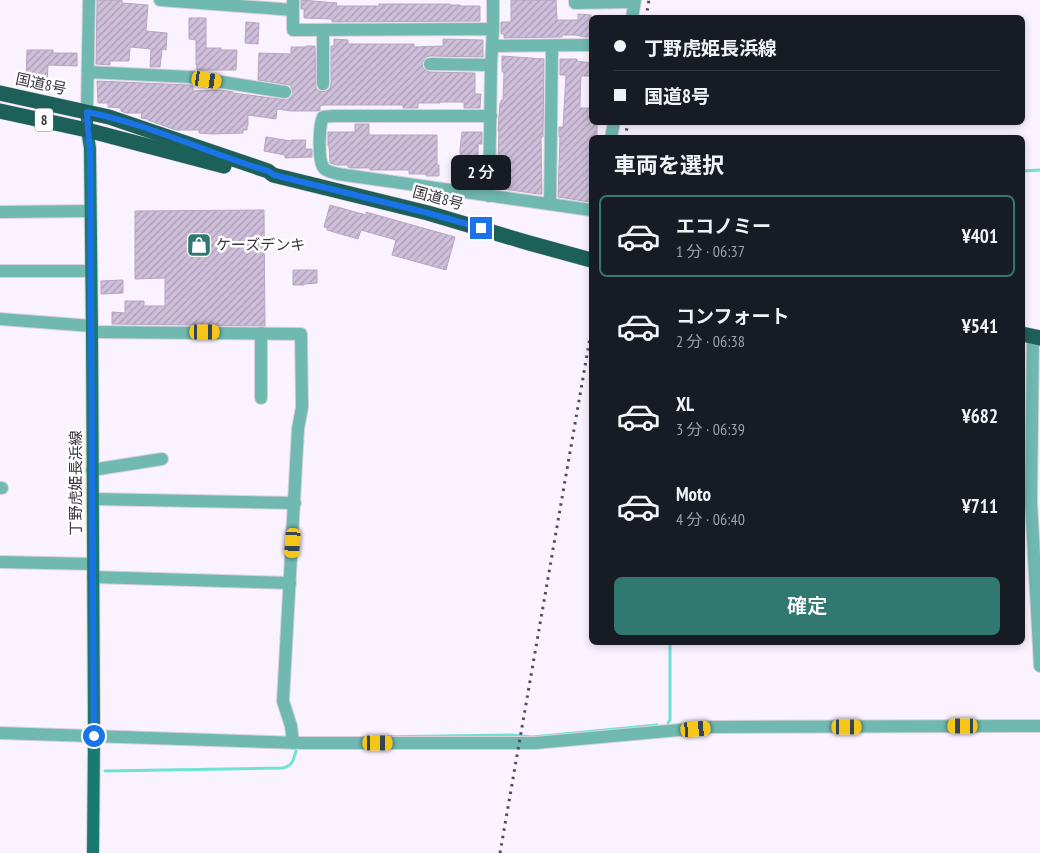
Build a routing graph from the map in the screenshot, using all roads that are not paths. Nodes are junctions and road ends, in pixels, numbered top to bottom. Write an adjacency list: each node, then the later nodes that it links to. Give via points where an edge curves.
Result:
1 (89, 0): 16 (street)
2 (160, 0): 6 (street)
3 (493, 0): 9 (street)
4 (575, 0): 5 (street, via 575,3)
5 (634, 1): 8 (street)
6 (221, 2): 7 (street)
7 (293, 5): 10 (street, via 293,30)
8 (632, 15)
9 (493, 29): 10 (street); 12 (street)
10 (323, 30): 17 (street)
11 (589, 45): 13 (street)
12 (493, 46): 13 (street); 15 (street)
13 (552, 46): 28 (street)
14 (430, 64): 15 (street)
15 (492, 65): 23 (street)
16 (88, 72): 18 (street, via 190,77); 22 (street)
17 (323, 84)
18 (285, 92)
19 (0, 93): 22 (highway, 国道8号 / 8)
20 (0, 106): 24 (highway, via 41,114)
21 (0, 110): 24 (highway, 国道8号 / 8)
22 (87, 112): 25 (main road, 丁野虎姫長浜線); 26 (highway, 国道8号 / 8, via 109,116)
23 (491, 116): 27 (street); 27 (street, via 323,118 320,158 327,170 338,174)
24 (52, 122): 25 (highway, 国道8号 / 8)
25 (88, 130): 26 (highway, 国道8号 / 8, via 266,176); 30 (main road, 丁野虎姫長浜線)
26 (274, 175): 32 (highway, 国道8号 / 8, via 428,213)
27 (489, 196): 28 (street)
28 (550, 204): 29 (street)
29 (589, 210)
30 (90, 211): 31 (street); 34 (main road, 丁野虎姫長浜線)
31 (0, 212)
32 (589, 259)
33 (0, 271): 34 (street)
34 (91, 271): 36 (main road, 丁野虎姫長浜線)
35 (0, 320): 36 (street)
36 (92, 329): 37 (street); 42 (main road, 丁野虎姫長浜線)
37 (261, 333): 39 (street); 44 (street, via 301,334 302,407)
38 (1032, 336): 40 (street)
39 (261, 398)
40 (1036, 456): 48 (street, via 1031,501)
41 (162, 459): 42 (street)
42 (92, 470): 43 (main road, 丁野虎姫長浜線)
43 (92, 499): 44 (street); 46 (main road, 丁野虎姫長浜線)
44 (295, 503): 47 (street)
45 (0, 562): 46 (street)
46 (93, 570): 47 (street); 51 (main road, 丁野虎姫長浜線)
47 (290, 583): 52 (street, via 283,701)
48 (1040, 666)
49 (1040, 726): 52 (street, via 712,727 535,743)
50 (0, 733): 51 (street)
51 (94, 736): 52 (street); 53 (main road, 丁野虎姫長浜線)
52 (293, 743)
53 (93, 853)

